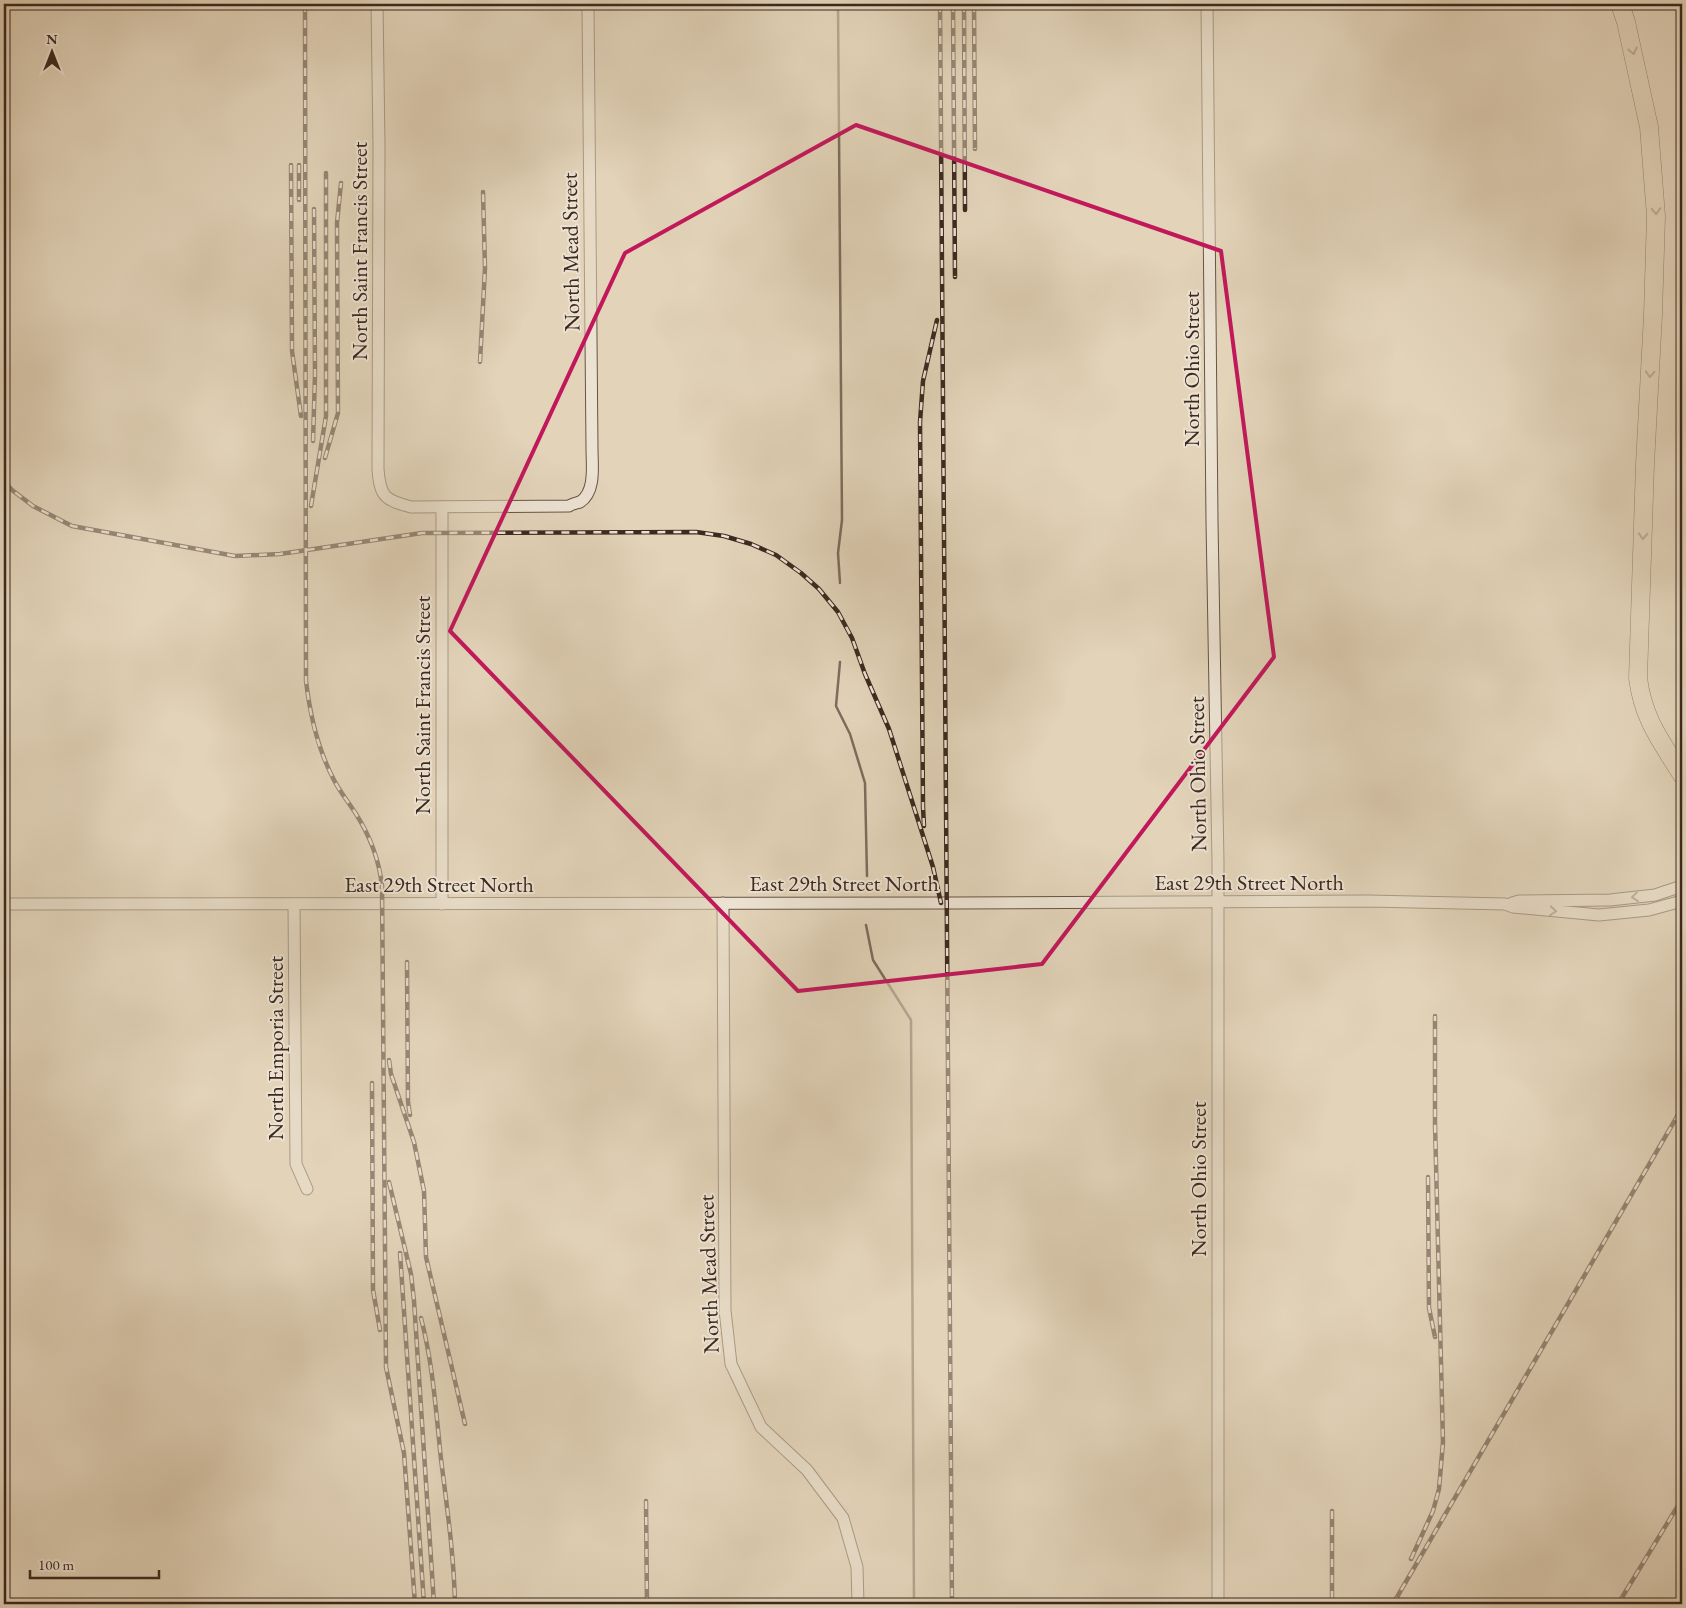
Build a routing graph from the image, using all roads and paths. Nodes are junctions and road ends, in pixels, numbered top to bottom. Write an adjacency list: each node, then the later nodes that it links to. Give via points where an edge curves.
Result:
1 (377, 4): 5 (street, North Saint Francis Street, via 379,484 392,502 411,507)
2 (588, 4): 5 (street, North Mead Street, via 592,449 588,492 569,506)
3 (1207, 4): 9 (street, North Ohio Street)
4 (1620, 4): 6 (highway, one-way to 6, via 1649,127 1656,216 1638,678 1648,719)
5 (442, 507): 13 (street, North Saint Francis Street)
6 (1682, 775)
7 (1682, 886): 14 (street, one-way to 14, via 1655,895 1610,900 1518,901)
8 (1682, 901): 14 (street, East 29th Street North, one-way to 8, via 1599,915 1649,910)
9 (1218, 902): 10 (street, East 29th Street North); 14 (street, East 29th Street North); 17 (street, North Ohio Street)
10 (723, 903): 13 (street, East 29th Street North); 16 (street, North Mead Street, via 725,1310 731,1364 761,1426 807,1470 842,1518 857,1567)
11 (4, 904): 12 (street, East 29th Street North)
12 (294, 904): 13 (street, East 29th Street North); 15 (street, North Emporia Street, via 296,1164)
13 (442, 904)
14 (1506, 904)
15 (307, 1189)
16 (858, 1604)
17 (1218, 1604)

